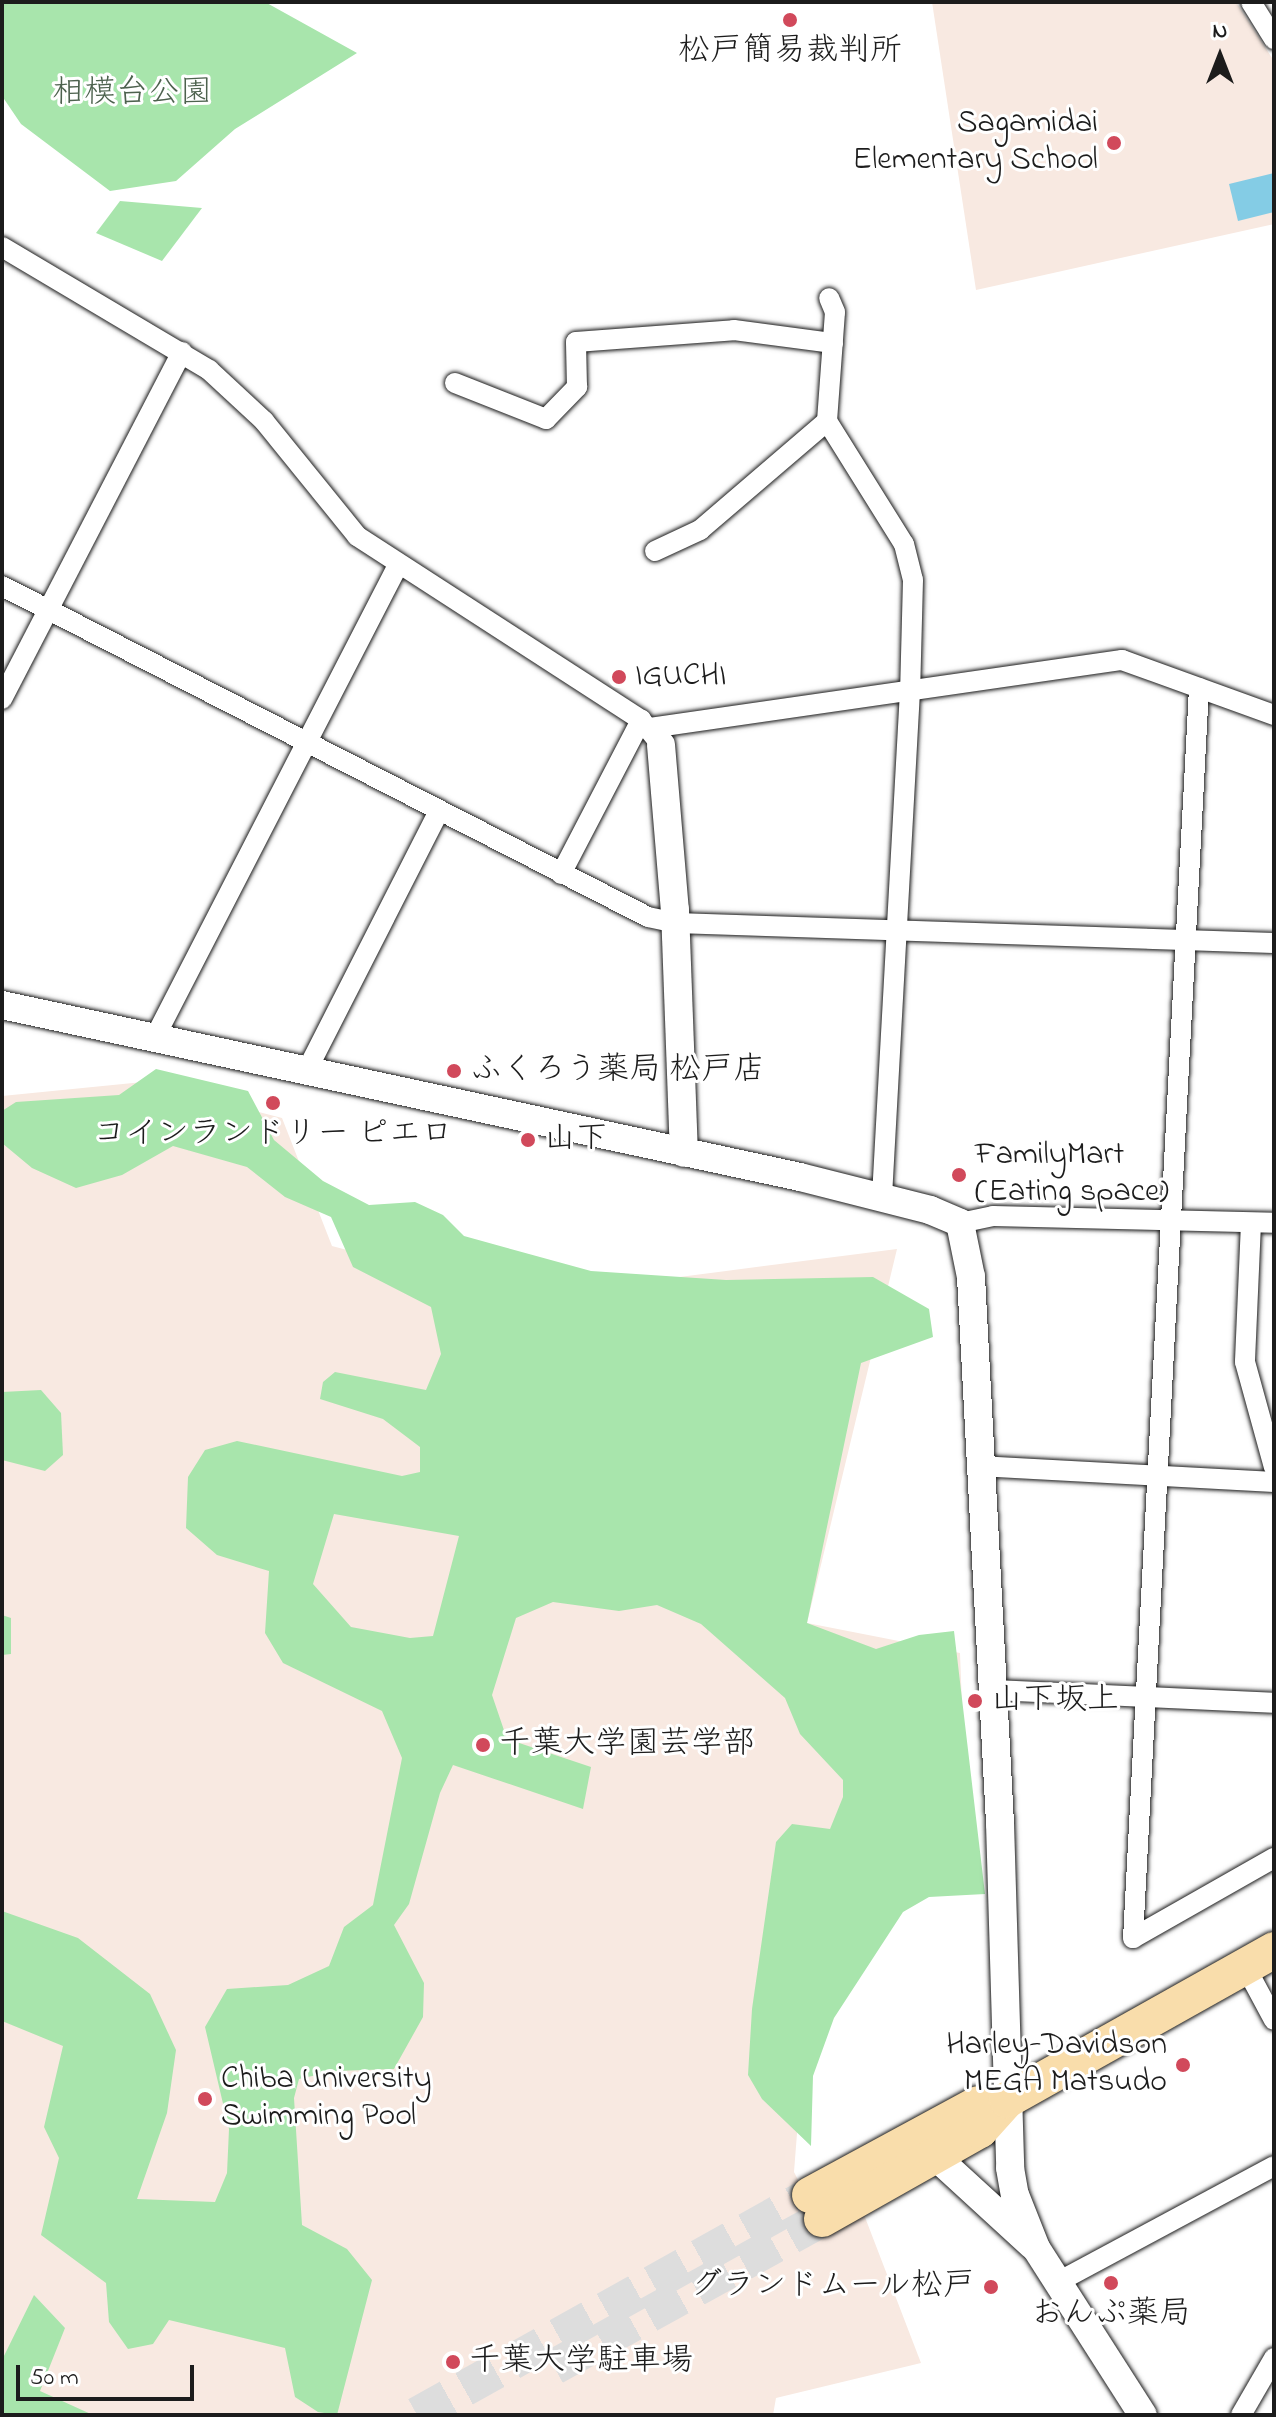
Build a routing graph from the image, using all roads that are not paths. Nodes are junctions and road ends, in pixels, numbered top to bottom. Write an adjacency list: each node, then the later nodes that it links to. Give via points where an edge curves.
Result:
1 (1251, 2): 2 (street)
2 (1274, 39)
3 (2, 247): 6 (street, via 51,281)
4 (829, 298): 5 (street, via 835,312)
5 (833, 343): 7 (street, via 734,330 576,342 577,387 546,419); 8 (street)
6 (182, 352): 10 (street, via 253,410 357,536); 12 (street)
7 (455, 383)
8 (827, 421): 9 (street, via 700,530); 14 (street, via 904,544 913,580)
9 (655, 551)
10 (398, 565): 17 (street); 18 (street)
11 (2, 586): 12 (street)
12 (48, 610): 15 (street); 18 (street)
13 (1199, 688): 14 (street, via 1122,660); 16 (street); 23 (street)
14 (910, 691): 17 (street); 22 (street)
15 (2, 699)
16 (1274, 715)
17 (651, 731): 20 (street); 21 (street)
18 (306, 742): 19 (street); 26 (street)
19 (439, 811): 20 (street); 27 (street)
20 (561, 874): 21 (street, via 648,917)
21 (676, 923): 22 (street); 28 (street)
22 (896, 930): 23 (street); 29 (street)
23 (1184, 940): 24 (street); 30 (street)
24 (1274, 943)
25 (2, 1005): 26 (street)
26 (153, 1041): 27 (street)
27 (305, 1074): 28 (street)
28 (684, 1153): 29 (street)
29 (882, 1197): 31 (street)
30 (1171, 1221): 31 (street, via 993,1216); 32 (street); 36 (street)
31 (960, 1223): 34 (street, via 971,1277)
32 (1251, 1223): 33 (street); 35 (street, via 1245,1362)
33 (1274, 1223)
34 (979, 1466): 36 (street); 38 (street)
35 (1274, 1467)
36 (1158, 1474): 37 (street); 39 (street)
37 (1274, 1482)
38 (993, 1690): 39 (street); 44 (street)
39 (1145, 1695): 40 (street); 41 (street, via 1133,1938)
40 (1274, 1703)
41 (1274, 1858)
42 (1259, 1958): 43 (street); 44 (highway)
43 (1274, 2020)
44 (1007, 2100): 45 (highway, via 980,2130); 45 (highway, via 973,2105 816,2207); 47 (street, via 1015,2195)
45 (935, 2156): 47 (street)
46 (1274, 2166): 48 (street)
47 (1036, 2248): 48 (street)
48 (1056, 2283): 50 (street)
49 (1274, 2358): 51 (street)
50 (1143, 2415)
51 (1241, 2415)

